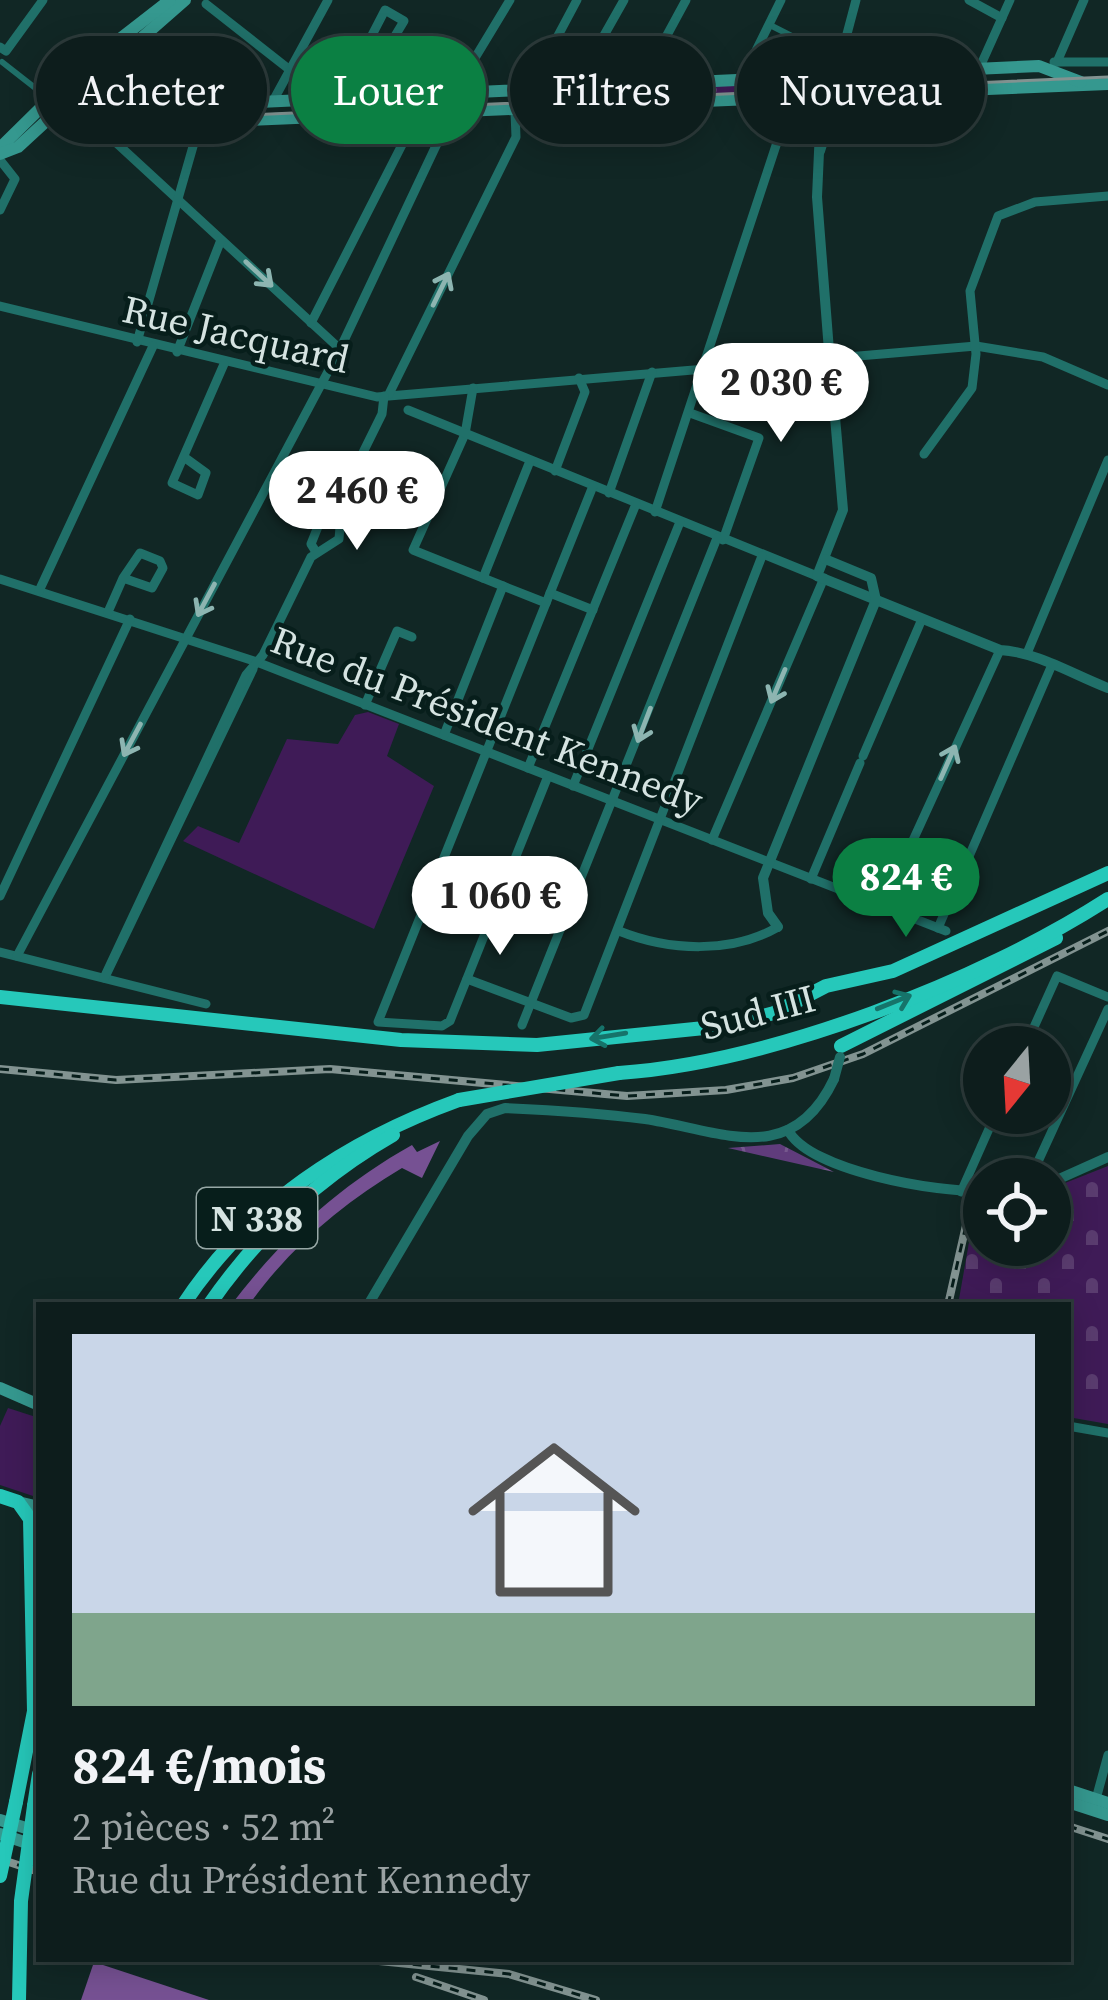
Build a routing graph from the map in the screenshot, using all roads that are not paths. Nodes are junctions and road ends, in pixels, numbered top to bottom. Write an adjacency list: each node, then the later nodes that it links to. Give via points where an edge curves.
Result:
1 (44, 0): 27 (street)
2 (170, 0): 17 (main road)
3 (185, 0): 18 (main road)
4 (328, 0): 32 (street)
5 (511, 0): 25 (street)
6 (577, 0): 19 (street)
7 (624, 0): 20 (street)
8 (686, 0): 21 (street)
9 (781, 0): 16 (street)
10 (856, 0): 24 (street)
11 (969, 0): 15 (street)
12 (1010, 0): 15 (street)
13 (1084, 0): 30 (street)
14 (204, 2): 32 (street)
15 (1002, 18): 28 (street)
16 (767, 23): 22 (street); 23 (street)
17 (124, 36)
18 (144, 36)
19 (558, 36)
20 (604, 36)
21 (666, 36)
22 (761, 36)
23 (788, 36)
24 (846, 36)
25 (486, 41)
26 (363, 51): 26 (street, via 385,10 404,21 383,56)
27 (3, 53): 34 (street)
28 (985, 55)
29 (1108, 62): 30 (street)
30 (1060, 66): 31 (main road); 33 (main road)
31 (985, 68)
32 (290, 70): 38 (street)
33 (1101, 84): 35 (main road)
34 (36, 85)
35 (985, 90)
36 (291, 99): 38 (main road)
37 (267, 100): 38 (main road)
38 (273, 100)
39 (36, 113): 48 (main road)
40 (36, 130): 48 (main road)
41 (118, 144): 50 (street)
42 (194, 144): 50 (street)
43 (401, 144): 54 (street)
44 (437, 144): 58 (street)
45 (512, 144): 68 (street, one-way to 45)
46 (777, 144): 62 (street)
47 (822, 144): 60 (street, via 817,197)
48 (0, 154): 51 (street, via 15,179)
49 (1108, 196): 57 (street, via 1053,198 1000,213 971,284)
50 (180, 201): 52 (street); 55 (street)
51 (0, 210)
52 (221, 239): 54 (street, one-way to 54); 59 (street)
53 (0, 306): 55 (street, Rue Jacquard)
54 (311, 322): 58 (street)
55 (137, 342): 56 (street, Rue Jacquard)
56 (153, 346): 59 (street, Rue Jacquard); 92 (street)
57 (976, 346): 60 (street, Rue Jacquard); 66 (street, Rue Jacquard, via 1043,357); 72 (street, via 967,400)
58 (340, 349): 65 (street)
59 (177, 352): 61 (street, Rue Jacquard)
60 (830, 358): 62 (street, Rue Jacquard); 86 (street, via 842,518)
61 (224, 364): 65 (street, Rue Jacquard); 73 (street)
62 (706, 368): 63 (street, Rue Jacquard); 70 (street)
63 (652, 372): 64 (street, Rue Jacquard); 78 (street)
64 (579, 378): 67 (street, Rue Jacquard); 76 (street, via 586,392)
65 (320, 384): 68 (street, Rue Jacquard); 99 (street, one-way to 99)
66 (1108, 386)
67 (472, 388): 68 (street, Rue Jacquard); 71 (street)
68 (386, 395): 80 (street)
69 (408, 410): 71 (street)
70 (690, 413): 81 (street); 83 (street, via 759,438)
71 (465, 434): 74 (street); 89 (street, via 413,550)
72 (924, 454)
73 (184, 457)
74 (530, 460): 76 (street); 89 (street)
75 (1108, 460): 102 (street)
76 (554, 471): 77 (street)
77 (592, 486): 78 (street); 93 (street)
78 (609, 493): 79 (street)
79 (635, 504): 81 (street); 95 (street)
80 (341, 505): 84 (street, via 339,539); 84 (street, via 325,509 311,544)
81 (655, 512): 82 (street)
82 (680, 522): 83 (street); 111 (street)
83 (720, 539): 85 (street); 112 (street, one-way to 112)
84 (316, 552): 103 (street)
85 (763, 556): 87 (street); 113 (street)
86 (825, 560): 87 (street); 94 (street, via 871,578)
87 (821, 577): 94 (street); 114 (street, one-way to 114)
88 (123, 578): 88 (street, via 152,588 163,568 140,553); 96 (street)
89 (483, 578): 91 (street)
90 (0, 579): 92 (street, Rue du Président Kennedy)
91 (503, 586): 93 (street); 107 (street)
92 (39, 591): 96 (street, Rue du Président Kennedy)
93 (548, 598): 95 (street); 108 (street)
94 (876, 600): 98 (street); 115 (street)
95 (592, 610): 109 (street)
96 (108, 612): 97 (street, Rue du Président Kennedy)
97 (130, 619): 99 (street, Rue du Président Kennedy); 118 (street)
98 (922, 619): 101 (street); 117 (street)
99 (187, 636): 103 (street, Rue du Président Kennedy); 124 (street, one-way to 124)
100 (412, 637): 106 (street, via 397,631)
101 (1000, 650): 102 (street); 120 (street, one-way to 101)
102 (1028, 650): 104 (street)
103 (255, 666): 106 (street, Rue du Président Kennedy); 125 (street)
104 (1052, 667): 105 (street); 120 (street, Rue du Président Kennedy, via 942,930)
105 (1108, 688)
106 (365, 705): 107 (street, Rue du Président Kennedy)
107 (444, 735): 108 (street, Rue du Président Kennedy)
108 (486, 752): 109 (street, Rue du Président Kennedy); 126 (street, via 378,1022 442,1026)
109 (528, 768): 110 (street, Rue du Président Kennedy)
110 (548, 776): 111 (street, Rue du Président Kennedy); 126 (street)
111 (573, 786): 112 (street, Rue du Président Kennedy)
112 (614, 802): 113 (street, Rue du Président Kennedy); 129 (street)
113 (664, 821): 114 (street, Rue du Président Kennedy); 122 (street)
114 (712, 840): 115 (street, Rue du Président Kennedy)
115 (769, 862): 117 (street, Rue du Président Kennedy); 121 (street, via 763,894)
116 (1108, 873): 128 (highway, one-way to 128, via 893,971 826,986 748,1022 537,1045)
117 (811, 878): 120 (street, Rue du Président Kennedy)
118 (0, 896)
119 (1106, 901): 134 (highway, via 1020,960); 135 (highway, Sud III / N 338, one-way to 119, bridge, via 685,1066 826,1030)
120 (883, 906)
121 (778, 927): 122 (street, via 753,941 674,946)
122 (620, 931): 129 (street, via 584,1016)
123 (0, 952): 124 (street)
124 (17, 956): 125 (street)
125 (104, 978): 130 (street)
126 (467, 979): 129 (street)
127 (1108, 997): 133 (street, via 1057,976)
128 (0, 1001)
129 (530, 1003): 132 (street)
130 (206, 1004)
131 (1108, 1009): 139 (street)
132 (522, 1025)
133 (1034, 1026)
134 (840, 1051): 136 (street, bridge, via 819,1103)
135 (459, 1100): 142 (highway, N 338, via 323,1163 237,1236); 143 (highway, via 304,1196)
136 (788, 1130): 141 (street, via 823,1160); 144 (street, via 735,1140 652,1120 505,1108 487,1114)
137 (987, 1134): 141 (street)
138 (1108, 1157): 140 (street)
139 (1040, 1158)
140 (1071, 1174)
141 (961, 1192)
142 (185, 1302)
143 (211, 1302)
144 (370, 1302)
145 (3, 1389): 146 (main road)
146 (36, 1404)
147 (1071, 1427): 148 (street)
148 (1108, 1433)
149 (0, 1496): 150 (highway)
150 (18, 1502): 151 (main road); 162 (highway, bridge, via 30,1519 34,1711)
151 (36, 1506)
152 (1108, 1755): 155 (street)
153 (1071, 1791): 155 (main road)
154 (36, 1799): 163 (highway, bridge, via 21,1901)
155 (1102, 1801)
156 (1071, 1803): 157 (main road)
157 (1108, 1816)
158 (0, 1820): 159 (main road)
159 (36, 1831)
160 (0, 1834): 161 (main road)
161 (36, 1846)
162 (0, 1876)
163 (19, 2000)

